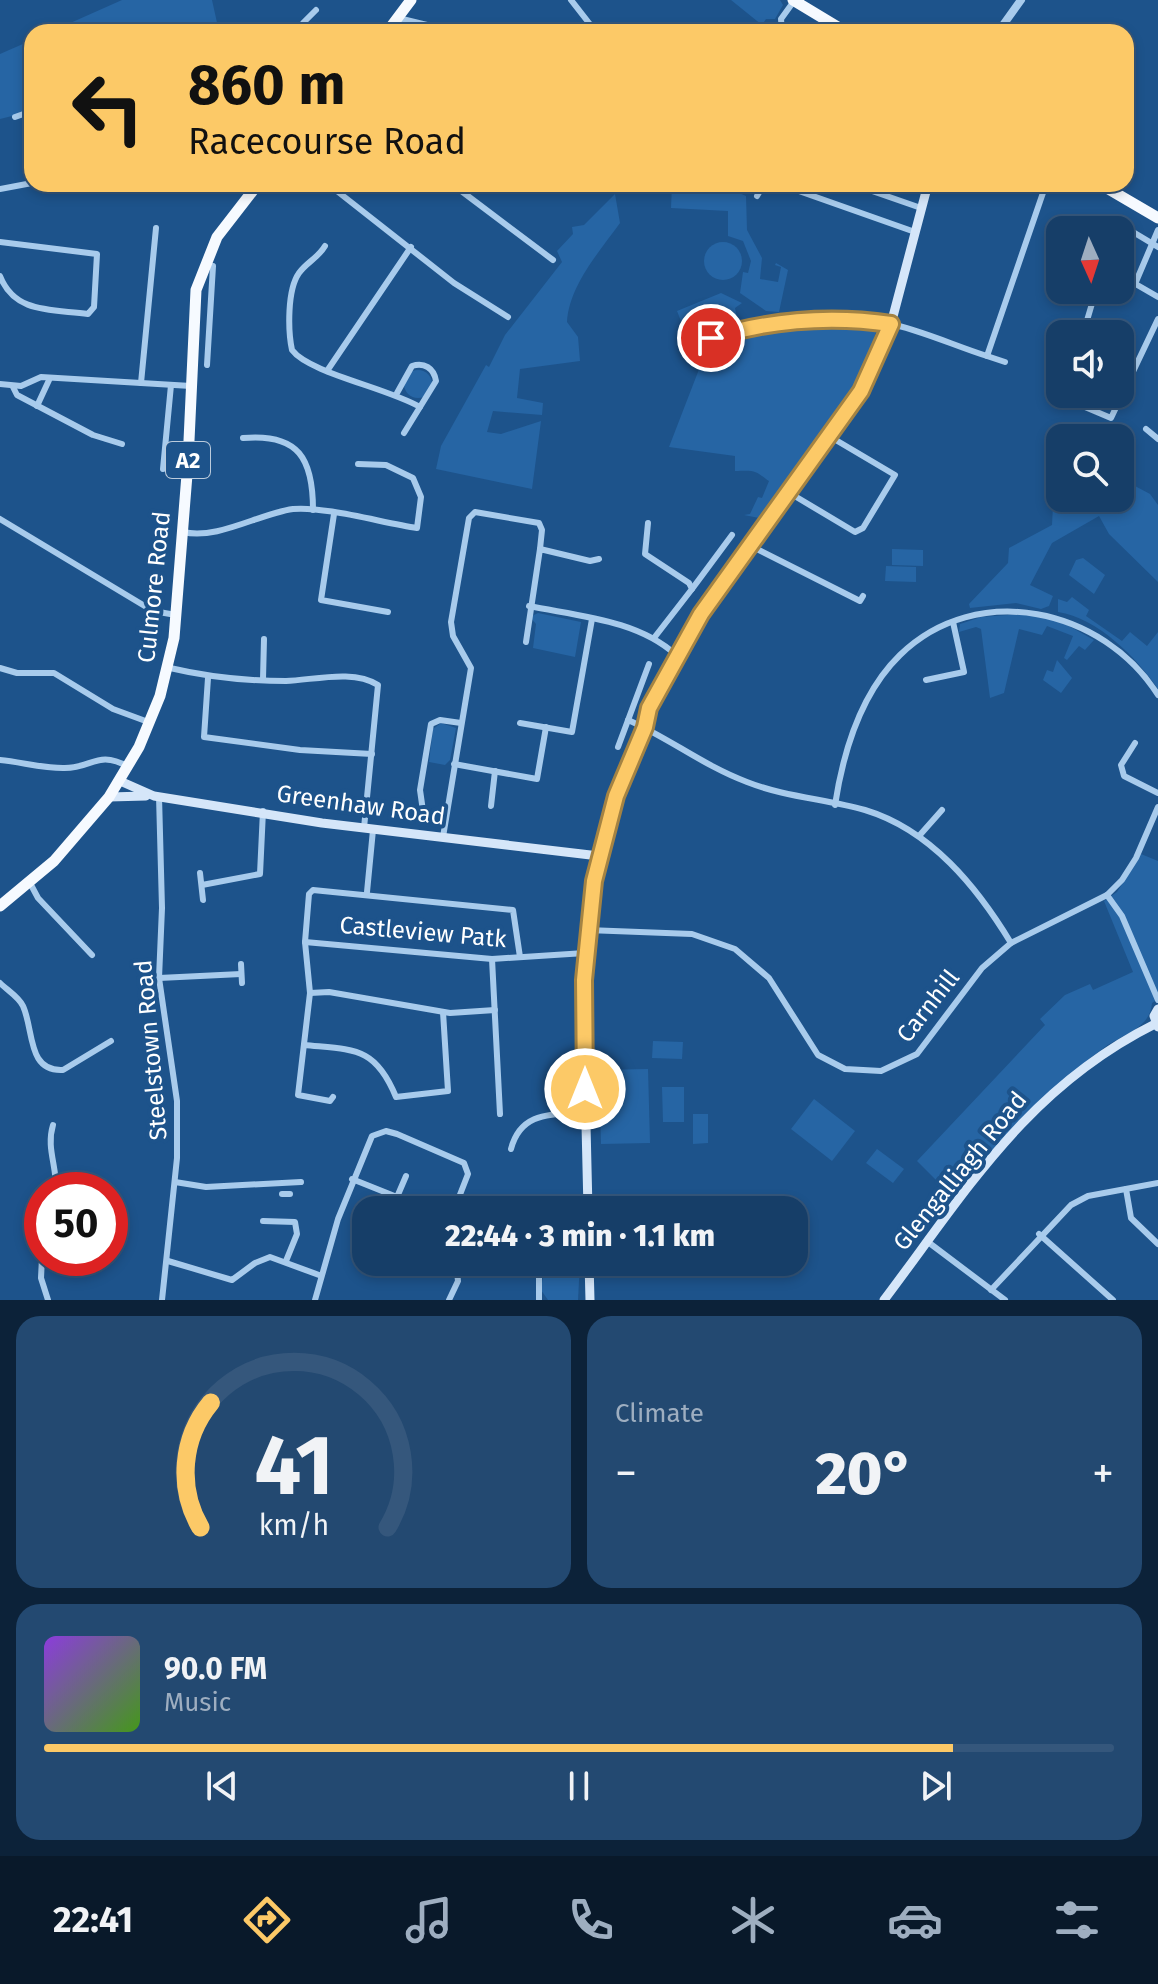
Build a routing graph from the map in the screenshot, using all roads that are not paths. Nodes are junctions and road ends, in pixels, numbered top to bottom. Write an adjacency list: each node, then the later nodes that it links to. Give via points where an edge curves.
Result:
1 (411, 0): 6 (highway)
2 (571, 0): 10 (street)
3 (793, 0): 11 (street); 12 (highway)
4 (1021, 0): 13 (street)
5 (316, 10): 7 (street)
6 (398, 18): 8 (highway); 9 (street)
7 (303, 24)
8 (393, 24)
9 (422, 24)
10 (590, 24)
11 (781, 24)
12 (833, 24)
13 (1004, 24)
14 (24, 114): 15 (street)
15 (15, 117)
16 (24, 184): 17 (street)
17 (0, 189)
18 (252, 192): 45 (highway, Culmore Road / A2, via 211,247 196,290)
19 (339, 192): 37 (street)
20 (463, 192): 38 (street)
21 (759, 192): 27 (street)
22 (802, 192): 32 (street)
23 (875, 192): 28 (street)
24 (926, 192): 28 (main road)
25 (1043, 192): 49 (street)
26 (1114, 192): 29 (highway)
27 (757, 196)
28 (921, 208): 32 (main road)
29 (1158, 218)
30 (156, 228): 54 (street)
31 (1158, 230): 36 (street)
32 (915, 232): 46 (main road)
33 (1134, 233): 36 (street)
34 (0, 242): 40 (street, via 97,254 94,307 88,314 24,303 13,299)
35 (325, 246): 52 (street, via 296,277 290,339 298,358)
36 (1155, 246): 41 (street)
37 (411, 247): 43 (street, via 444,276); 52 (street)
38 (553, 260)
39 (213, 266): 47 (street)
40 (0, 276)
41 (1135, 284): 42 (street)
42 (1158, 297)
43 (508, 317)
44 (1158, 319): 63 (street)
45 (193, 324): 47 (street); 57 (highway, Culmore Road / A2)
46 (891, 324): 48 (street, via 843,319 775,323); 49 (street); 67 (main road, via 861,391)
47 (210, 325): 51 (street)
48 (711, 338)
49 (987, 356): 50 (street)
50 (1005, 362)
51 (207, 365)
52 (327, 371): 59 (street)
53 (50, 378): 54 (street); 58 (street); 60 (street)
54 (141, 383): 56 (street)
55 (0, 384): 58 (street)
56 (171, 385): 57 (street); 72 (street)
57 (191, 386): 78 (highway, Culmore Road / A2)
58 (13, 387): 60 (street)
59 (397, 393): 61 (street); 61 (street, via 412,366 427,366 436,381)
60 (37, 406): 70 (street)
61 (420, 407): 66 (street)
62 (1087, 408): 63 (street)
63 (1111, 418): 64 (street)
64 (1122, 422)
65 (1146, 429): 69 (street)
66 (404, 433)
67 (829, 436): 73 (main road); 73 (street, via 895,475 863,528 855,532)
68 (243, 438): 74 (street, via 297,448 312,475)
69 (1158, 439)
70 (122, 444)
71 (358, 464): 75 (street, via 386,465 413,478 421,497 417,528)
72 (163, 469)
73 (788, 492): 80 (main road)
74 (313, 510): 75 (street); 78 (street, via 292,509)
75 (334, 514): 86 (street, via 321,600)
76 (0, 519): 87 (street, via 153,611)
77 (648, 523): 83 (street, via 645,554)
78 (183, 532): 87 (highway, Culmore Road / A2)
79 (732, 535): 83 (street)
80 (750, 546): 84 (street, via 860,601); 93 (main road)
81 (540, 549): 82 (street); 85 (street); 103 (street, via 539,523 475,512 469,518 451,622 471,668)
82 (599, 559)
83 (692, 589): 90 (street)
84 (863, 596)
85 (529, 606): 88 (street); 92 (street)
86 (388, 612)
87 (176, 615): 96 (highway, Culmore Road / A2)
88 (592, 619): 90 (street); 105 (street, via 572,732)
89 (953, 622): 99 (street, via 964,672); 100 (street, via 1003,610 1050,615 1100,636); 118 (street, via 921,637 884,675 851,735)
90 (654, 638): 93 (street)
91 (264, 639): 98 (street)
92 (526, 642)
93 (676, 655): 106 (main road)
94 (649, 664): 101 (street)
95 (0, 668): 102 (street, via 54,673 113,709)
96 (170, 668): 97 (street); 102 (highway, Culmore Road / A2)
97 (208, 678): 98 (street); 109 (street, via 204,737)
98 (263, 679): 109 (street, via 341,678 378,685)
99 (926, 680)
100 (1158, 695)
101 (628, 720): 106 (street); 108 (street)
102 (151, 723): 112 (highway, Culmore Road / A2)
103 (461, 723): 111 (street); 123 (street, via 431,724 420,790)
104 (520, 723): 105 (street)
105 (546, 727): 113 (street, via 537,779)
106 (645, 727): 118 (street, via 719,771 774,792); 127 (main road, via 616,796)
107 (1135, 743): 115 (street, via 1121,765 1124,776)
108 (618, 747)
109 (372, 754): 124 (street)
110 (0, 760): 112 (street, via 64,768 112,758)
111 (454, 764): 113 (street); 126 (street)
112 (129, 767): 114 (highway, Culmore Road / A2)
113 (495, 771): 119 (street)
114 (120, 781): 116 (main road, Greenhaw Road); 117 (highway, Culmore Road / A2)
115 (1158, 793)
116 (156, 796): 117 (main road); 122 (main road, Greenhaw Road); 144 (street, Steelstown Road, via 162,908)
117 (109, 797): 129 (highway, Culmore Road / A2)
118 (835, 805): 125 (street, via 891,819)
119 (491, 806)
120 (1158, 807): 132 (street, Carnhill, via 1136,858)
121 (942, 810): 125 (street)
122 (263, 811): 124 (main road, Greenhaw Road); 130 (street, via 260,874)
123 (423, 811)
124 (369, 829): 126 (main road, Greenhaw Road); 131 (street)
125 (919, 836): 137 (street, via 948,860)
126 (443, 837): 127 (main road, Greenhaw Road)
127 (599, 856): 135 (main road)
128 (200, 873): 130 (street)
129 (30, 883): 134 (highway, Culmore Road / A2); 139 (street)
130 (202, 885): 133 (street)
131 (367, 892): 136 (street, via 313,890); 140 (street, via 513,910)
132 (1107, 895): 137 (street, Carnhill); 148 (street, via 1122,916)
133 (203, 900)
134 (0, 903)
135 (587, 930): 137 (street, Carnhill, via 692,934 735,949 769,978 818,1055 845,1069 869,1072 894,1067 917,1054 972,979); 138 (main road)
136 (305, 942): 141 (street, Castleview Patk); 147 (street)
137 (1011, 943)
138 (585, 953): 140 (street, Castleview Patk); 156 (main road)
139 (92, 955)
140 (520, 957): 141 (street, Castleview Patk)
141 (492, 959): 150 (street)
142 (241, 964): 143 (street)
143 (241, 974): 144 (street); 146 (street)
144 (159, 978): 163 (street, Steelstown Road, via 177,1101)
145 (0, 983): 153 (street, via 22,1003 36,1055 47,1068 63,1070)
146 (242, 983)
147 (310, 993): 151 (street); 154 (street)
148 (1158, 1000)
149 (1158, 1009): 152 (main road, Glengalliagh Road)
150 (495, 1010): 151 (street); 157 (street)
151 (443, 1012): 154 (street, via 448,1091 396,1097 375,1060 362,1052)
152 (1157, 1025): 175 (main road, Glengalliagh Road, via 1090,1060 1044,1098 1011,1132)
153 (111, 1041)
154 (304, 1045): 155 (street, via 298,1095 330,1101)
155 (333, 1097)
156 (585, 1112): 159 (street, via 527,1121); 172 (main road)
157 (500, 1114)
158 (53, 1125): 160 (street, via 49,1149)
159 (511, 1149)
160 (55, 1172)
161 (406, 1176): 162 (street, via 397,1197)
162 (352, 1179): 171 (street, via 372,1136 386,1131 464,1163 468,1174); 179 (street)
163 (175, 1182): 167 (street); 177 (street, Steelstown Road)
164 (301, 1182): 165 (street)
165 (285, 1183): 167 (street); 169 (street)
166 (1158, 1183): 168 (street)
167 (250, 1185): 170 (street)
168 (1126, 1189): 174 (street, via 1081,1199); 176 (street, via 1131,1218)
169 (286, 1194)
170 (251, 1195)
171 (459, 1196)
172 (588, 1196)
173 (263, 1221): 178 (street, via 295,1222 297,1234)
174 (1039, 1234): 184 (street); 193 (street)
175 (928, 1242): 184 (street); 191 (main road, Glengalliagh Road)
176 (1158, 1244)
177 (168, 1261): 178 (street, via 232,1280 263,1258); 186 (street, Steelstown Road)
178 (286, 1261): 179 (street)
179 (319, 1275): 187 (street)
180 (41, 1276): 185 (street)
181 (457, 1276): 188 (street)
182 (539, 1276): 189 (street)
183 (589, 1276): 190 (main road)
184 (991, 1290): 192 (street)
185 (48, 1300)
186 (162, 1300)
187 (315, 1300)
188 (449, 1300)
189 (539, 1300)
190 (590, 1300)
191 (884, 1300)
192 (1005, 1300)
193 (1113, 1300)

